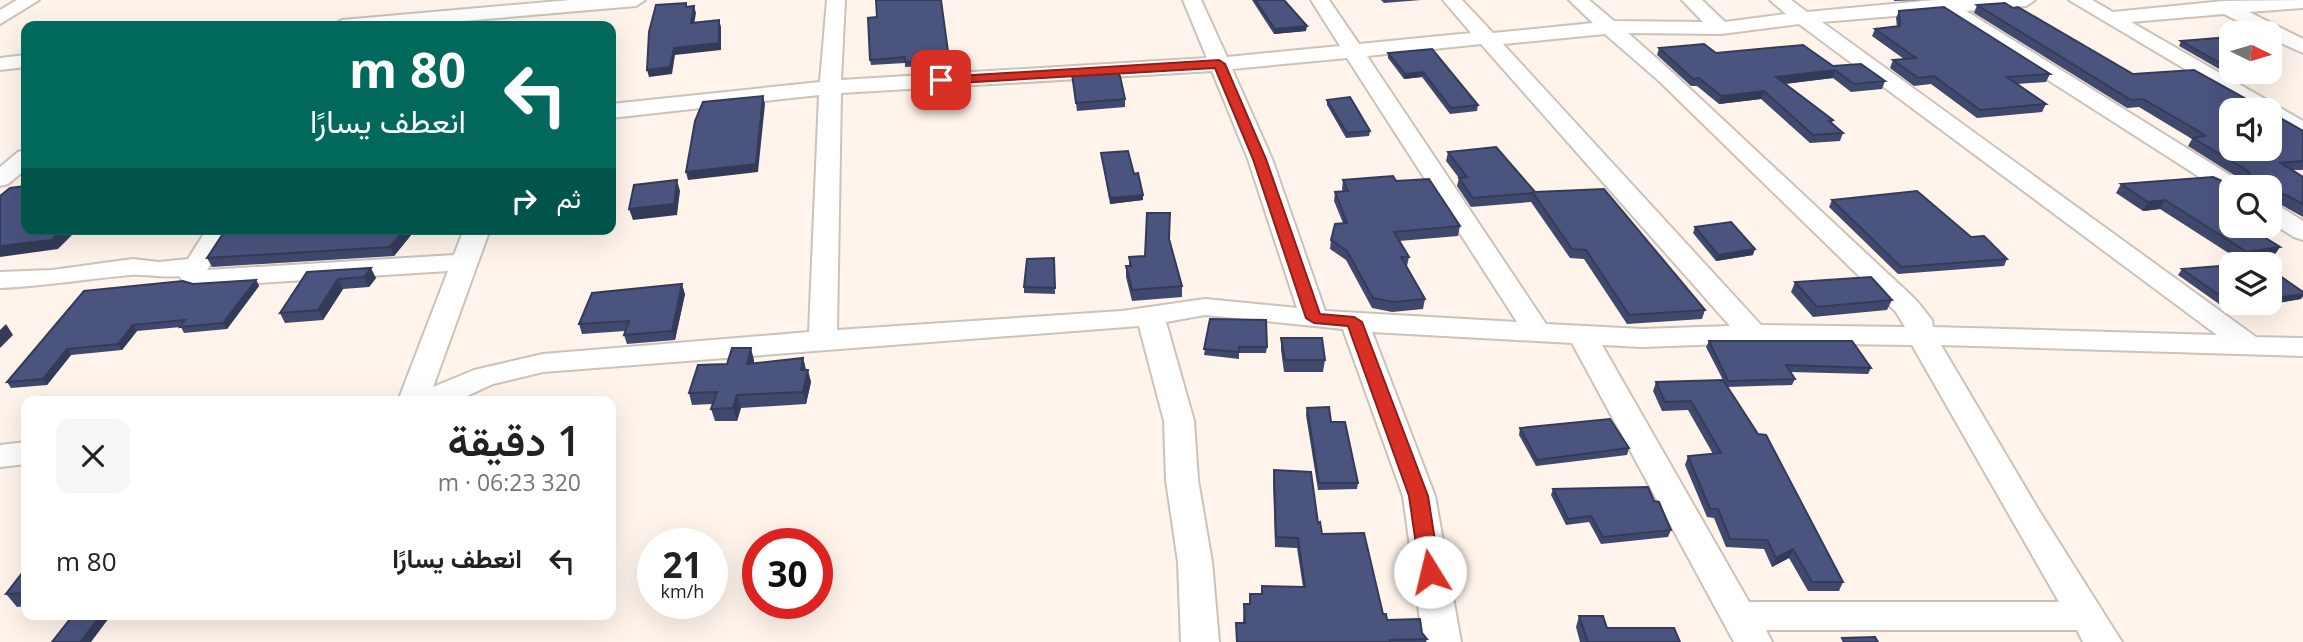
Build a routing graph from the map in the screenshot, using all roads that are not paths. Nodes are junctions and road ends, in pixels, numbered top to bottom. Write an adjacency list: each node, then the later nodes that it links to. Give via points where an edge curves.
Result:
1 (30, 0): 18 (street)
2 (374, 0): 21 (street)
3 (636, 0): 13 (street)
4 (836, 0): 32 (street)
5 (1192, 0): 31 (street)
6 (1320, 0): 28 (street)
7 (1452, 0): 26 (street)
8 (1578, 0): 24 (street)
9 (1691, 0): 25 (street)
10 (1779, 0): 19 (street)
11 (2026, 0): 15 (street)
12 (2078, 0): 20 (street)
13 (591, 2): 17 (street)
14 (2303, 2): 16 (street)
15 (1941, 3): 19 (street); 39 (street)
16 (2217, 4): 20 (street); 27 (street)
17 (558, 7): 22 (street); 23 (street)
18 (0, 18)
19 (1800, 18): 25 (street); 55 (street)
20 (2111, 18): 33 (street)
21 (355, 21)
22 (405, 21)
23 (553, 21)
24 (1610, 27): 25 (street); 26 (street); 53 (street, via 1906,306 1918,320)
25 (1721, 28)
26 (1487, 39): 28 (street); 51 (street)
27 (2303, 47)
28 (1356, 51): 31 (street); 50 (street)
29 (21, 62): 30 (street)
30 (0, 64)
31 (1219, 64): 32 (street); 48 (street, via 1260,159)
32 (830, 87): 34 (street); 54 (street)
33 (2248, 98)
34 (616, 110)
35 (2282, 118): 36 (street)
36 (2303, 130)
37 (21, 161): 38 (street)
38 (0, 179)
39 (2219, 179)
40 (2282, 219): 41 (street)
41 (2303, 232)
42 (216, 235): 45 (street)
43 (475, 235): 44 (street)
44 (465, 262): 45 (street, via 209,280 196,279 191,274); 57 (street)
45 (195, 266): 46 (street)
46 (0, 280)
47 (1150, 316): 48 (street, via 1205,307); 54 (street); 63 (street, via 1179,421)
48 (1314, 318): 49 (street)
49 (1354, 322): 50 (street); 64 (street, via 1419,496)
50 (1537, 332): 52 (street)
51 (1754, 334): 52 (street); 53 (street)
52 (1582, 335): 61 (street)
53 (1921, 336): 55 (street); 62 (street)
54 (823, 340): 58 (street, via 544,363 484,377)
55 (2250, 346): 56 (street)
56 (2303, 347)
57 (416, 396)
58 (440, 396)
59 (21, 454): 60 (street)
60 (0, 456)
61 (1747, 629): 62 (street)
62 (2095, 629)
63 (1200, 642)
64 (1442, 642)

